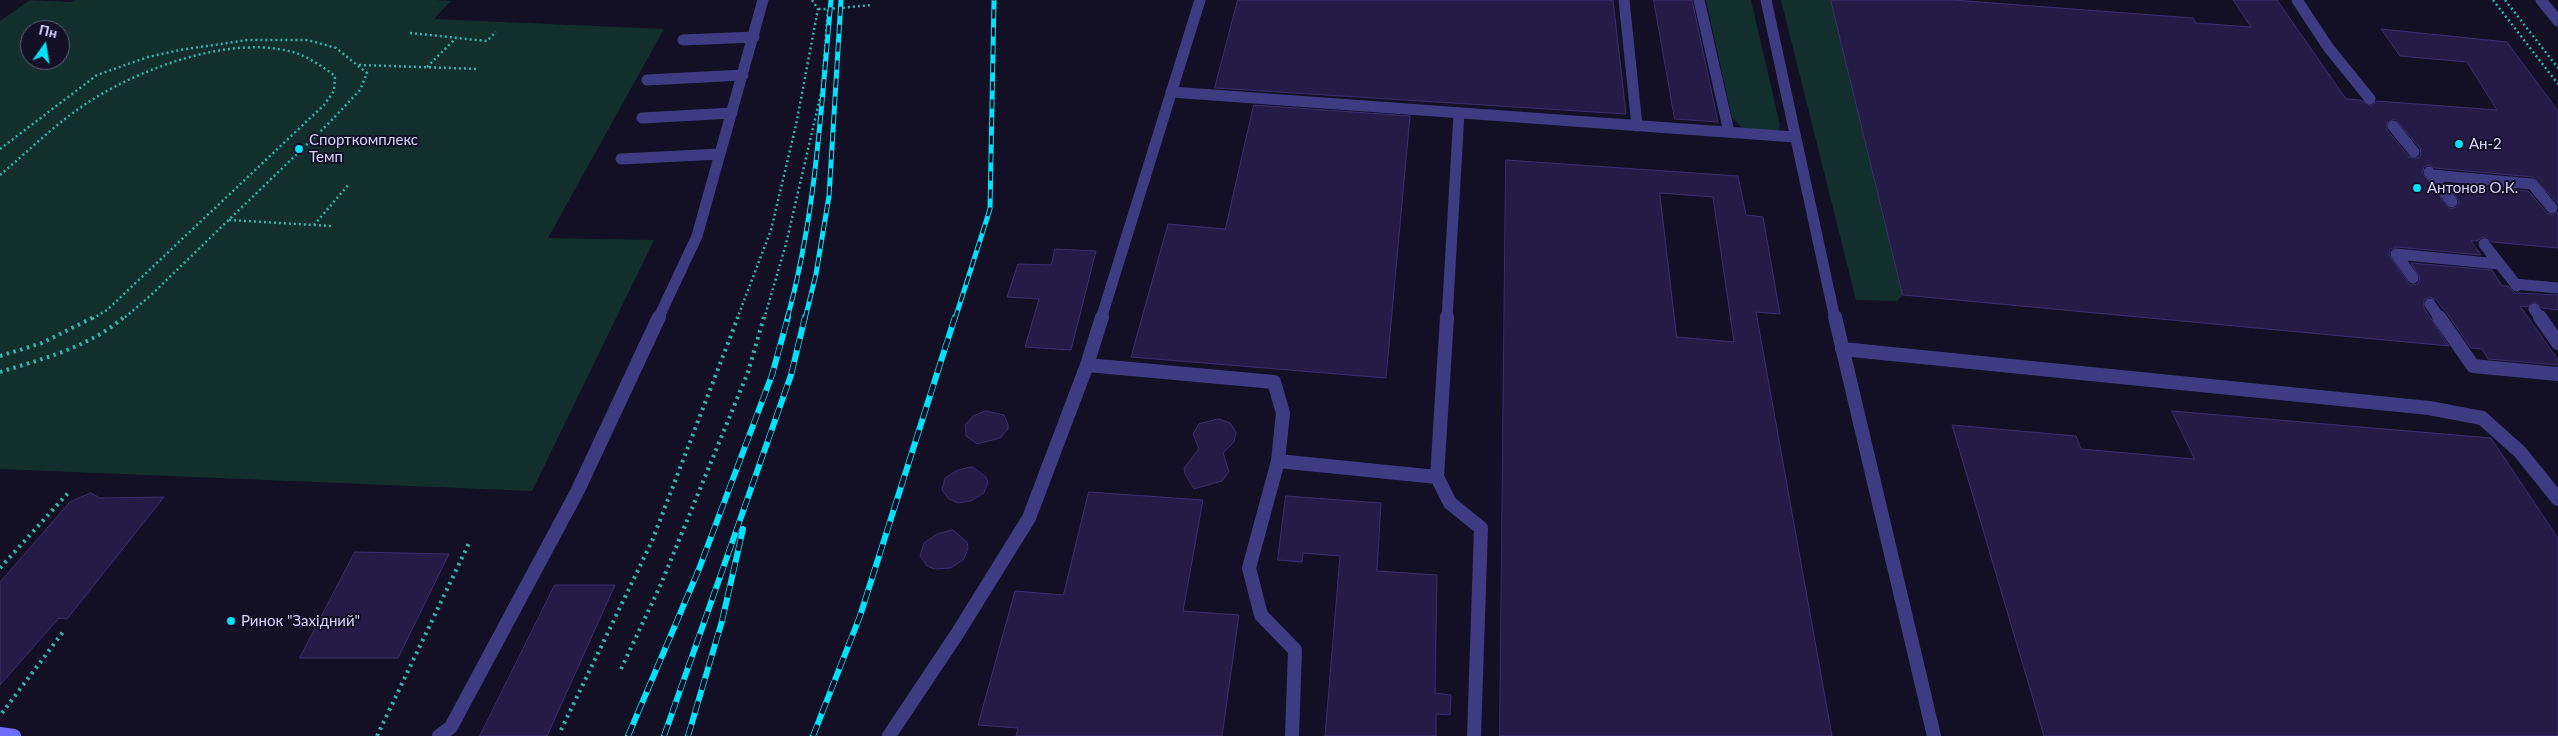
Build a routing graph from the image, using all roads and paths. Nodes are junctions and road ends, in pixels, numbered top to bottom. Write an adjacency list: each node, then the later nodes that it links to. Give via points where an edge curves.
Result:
1 (763, 0): 17 (street)
2 (812, 0): 13 (path)
3 (1200, 0): 27 (street)
4 (1624, 0): 32 (street)
5 (1699, 0): 34 (street)
6 (1766, 0): 35 (street)
7 (2297, 0): 28 (street, via 2328,47)
8 (2493, 0): 26 (path)
9 (2505, 0): 22 (path)
10 (2541, 0): 14 (street)
11 (872, 5): 12 (path)
12 (828, 8): 13 (path); 66 (path, via 822,89 786,244 748,372 661,584)
13 (818, 9): 68 (path, via 796,125 771,230 652,541)
14 (2558, 21)
15 (496, 32): 18 (path, via 487,41)
16 (410, 34): 18 (path)
17 (754, 37): 19 (street); 24 (street)
18 (457, 38): 21 (path)
19 (683, 40)
20 (358, 64): 21 (path); 36 (path, via 330,45 284,38 250,38 143,60 96,76); 44 (path, via 367,73 360,90)
21 (426, 67): 23 (path)
22 (2558, 68)
23 (478, 69)
24 (743, 75): 25 (street); 30 (street)
25 (647, 80)
26 (2558, 84)
27 (1171, 92): 29 (street); 56 (street)
28 (2370, 99)
29 (1459, 113): 32 (street); 60 (street)
30 (732, 114): 31 (street); 38 (street)
31 (642, 118)
32 (1637, 126): 34 (street)
33 (2393, 126): 37 (street)
34 (1728, 132): 35 (street)
35 (1795, 137): 54 (street)
36 (0, 149)
37 (2414, 152)
38 (720, 154): 39 (street); 72 (street, via 697,236 577,492 451,727)
39 (621, 160)
40 (0, 175): 55 (path, via 93,99 120,83 181,61 233,50 263,48 292,52 319,63 334,76 334,91 324,105 107,310 72,331)
41 (349, 184): 45 (path)
42 (2452, 202): 43 (street, via 2430,174 2532,184)
43 (2552, 208)
44 (228, 220): 45 (path); 57 (path, via 150,296 113,327 64,352)
45 (314, 226): 46 (path)
46 (331, 226)
47 (2484, 244): 48 (street)
48 (2500, 264): 49 (street, via 2396,254); 50 (street, via 2516,285)
49 (2413, 278)
50 (2558, 288)
51 (2430, 304): 58 (street, via 2474,366)
52 (2534, 309): 53 (street)
53 (2558, 343)
54 (1842, 349): 62 (street, via 2429,408 2482,418 2520,452); 76 (street)
55 (0, 356)
56 (1087, 365): 59 (street, via 1274,382 1283,413); 73 (street, via 1029,518)
57 (0, 372)
58 (2558, 374)
59 (1278, 461): 60 (street); 74 (street, via 1249,568 1261,615 1295,650)
60 (1437, 477): 75 (street, via 1450,503 1481,528)
61 (69, 492): 64 (path)
62 (2558, 499)
63 (470, 542): 71 (path)
64 (0, 568)
65 (63, 632): 67 (path)
66 (621, 669)
67 (2, 713)
68 (561, 730)
69 (0, 734): 70 (main road)
70 (14, 736)
71 (377, 736)
72 (439, 736)
73 (890, 736)
74 (1292, 736)
75 (1474, 736)
76 (1934, 736)

